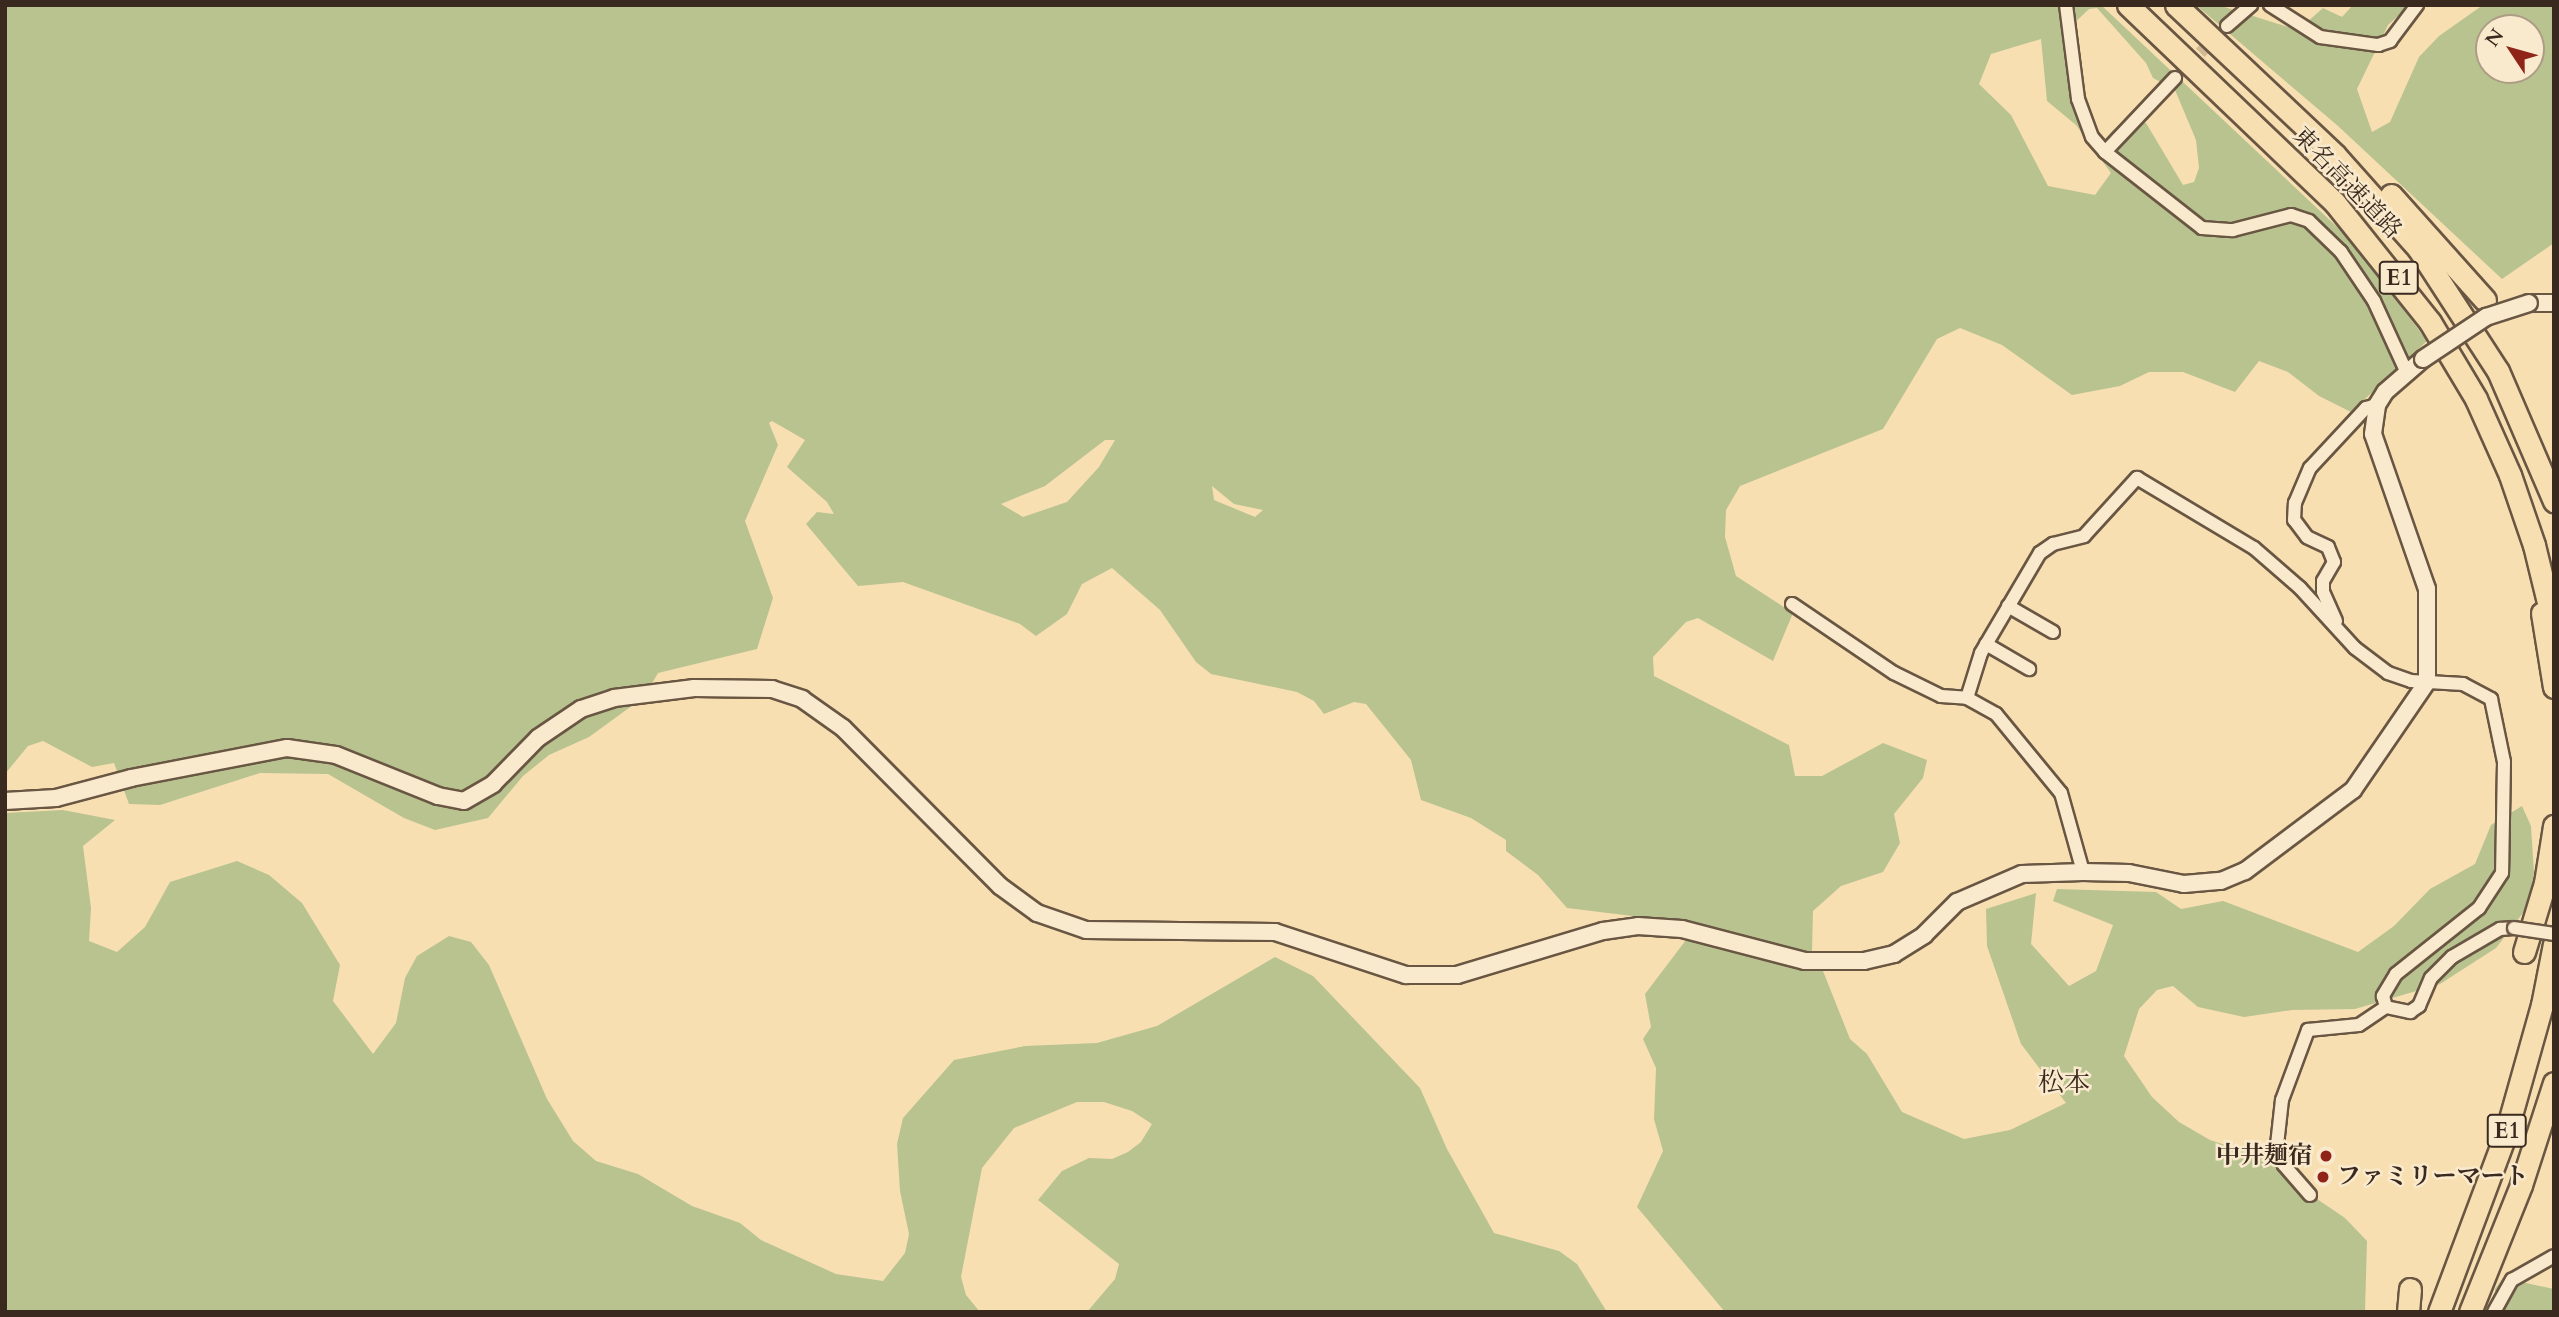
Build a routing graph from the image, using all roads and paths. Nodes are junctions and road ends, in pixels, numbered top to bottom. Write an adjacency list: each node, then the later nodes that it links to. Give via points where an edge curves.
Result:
1 (2066, 5): 11 (street, via 2078,99 2092,137)
2 (2128, 5): 16 (highway, 東名高速道路 / E1, via 2287,155 2374,246 2455,362)
3 (2176, 5): 10 (highway, 東名高速道路 / E1)
4 (2251, 5): 8 (street)
5 (2270, 5): 7 (street)
6 (2417, 5): 7 (street, via 2390,41 2378,44 2320,37)
7 (2288, 9)
8 (2227, 26)
9 (2175, 78): 11 (street)
10 (2287, 109): 12 (highway, via 2369,173); 17 (highway, 東名高速道路 / E1, via 2399,225 2453,297 2512,397)
11 (2105, 152): 14 (street, via 2203,228 2232,230 2291,215 2309,220 2341,252 2374,301)
12 (2486, 300)
13 (2554, 303): 14 (street, bridge, via 2529,303 2486,317)
14 (2406, 370): 15 (street)
15 (2378, 405): 20 (street, via 2366,408 2310,468 2295,503 2294,520 2307,537 2328,547 2334,562 2323,581 2323,592); 25 (street, via 2375,448 2427,589)
16 (2510, 475): 21 (highway, 東名高速道路 / E1, via 2534,545); 26 (highway)
17 (2554, 500)
18 (1792, 604): 27 (street, via 1894,673 1941,696)
19 (2008, 606): 20 (street, via 2040,553 2053,544 2084,536 2137,478 2254,548); 22 (street); 23 (street)
20 (2336, 625): 25 (street, via 2355,648 2388,673)
21 (2554, 627)
22 (2053, 632)
23 (1986, 644): 24 (street); 27 (street)
24 (2029, 669)
25 (2427, 682): 30 (street, via 2353,790 2245,871 2221,881 2184,884 2129,873); 34 (street, via 2463,684 2491,699 2504,762 2504,858 2496,889 2479,908 2403,967 2383,996)
26 (2554, 687)
27 (1967, 698): 30 (street, via 1996,714 2061,793)
28 (5, 801): 30 (street, via 55,798 131,778 287,748 336,755 438,796 464,801 493,784 538,738 582,709 614,698 694,688 772,689 802,699 843,728 1000,886 1037,913 1086,930 1275,933 1406,975 1457,975 1603,931 1638,926 1682,929 1805,961 1864,961 1894,954 1924,935 1957,902 2022,874)
29 (2554, 826): 33 (highway, via 2545,883)
30 (2082, 872)
31 (2554, 934): 34 (street, bridge, via 2500,929 2452,957 2431,978 2419,1006 2410,1012)
32 (2554, 944): 42 (highway, E1, via 2506,1133)
33 (2524, 952)
34 (2386, 1007): 38 (street, via 2359,1026 2308,1030 2282,1100 2277,1145 2284,1165)
35 (2554, 1083): 37 (highway, E1)
36 (2554, 1099): 37 (highway)
37 (2533, 1149): 43 (highway, E1)
38 (2310, 1195)
39 (2554, 1256): 44 (street, via 2512,1280)
40 (2410, 1289): 41 (highway)
41 (2408, 1312)
42 (2439, 1312)
43 (2470, 1312)
44 (2494, 1312)

